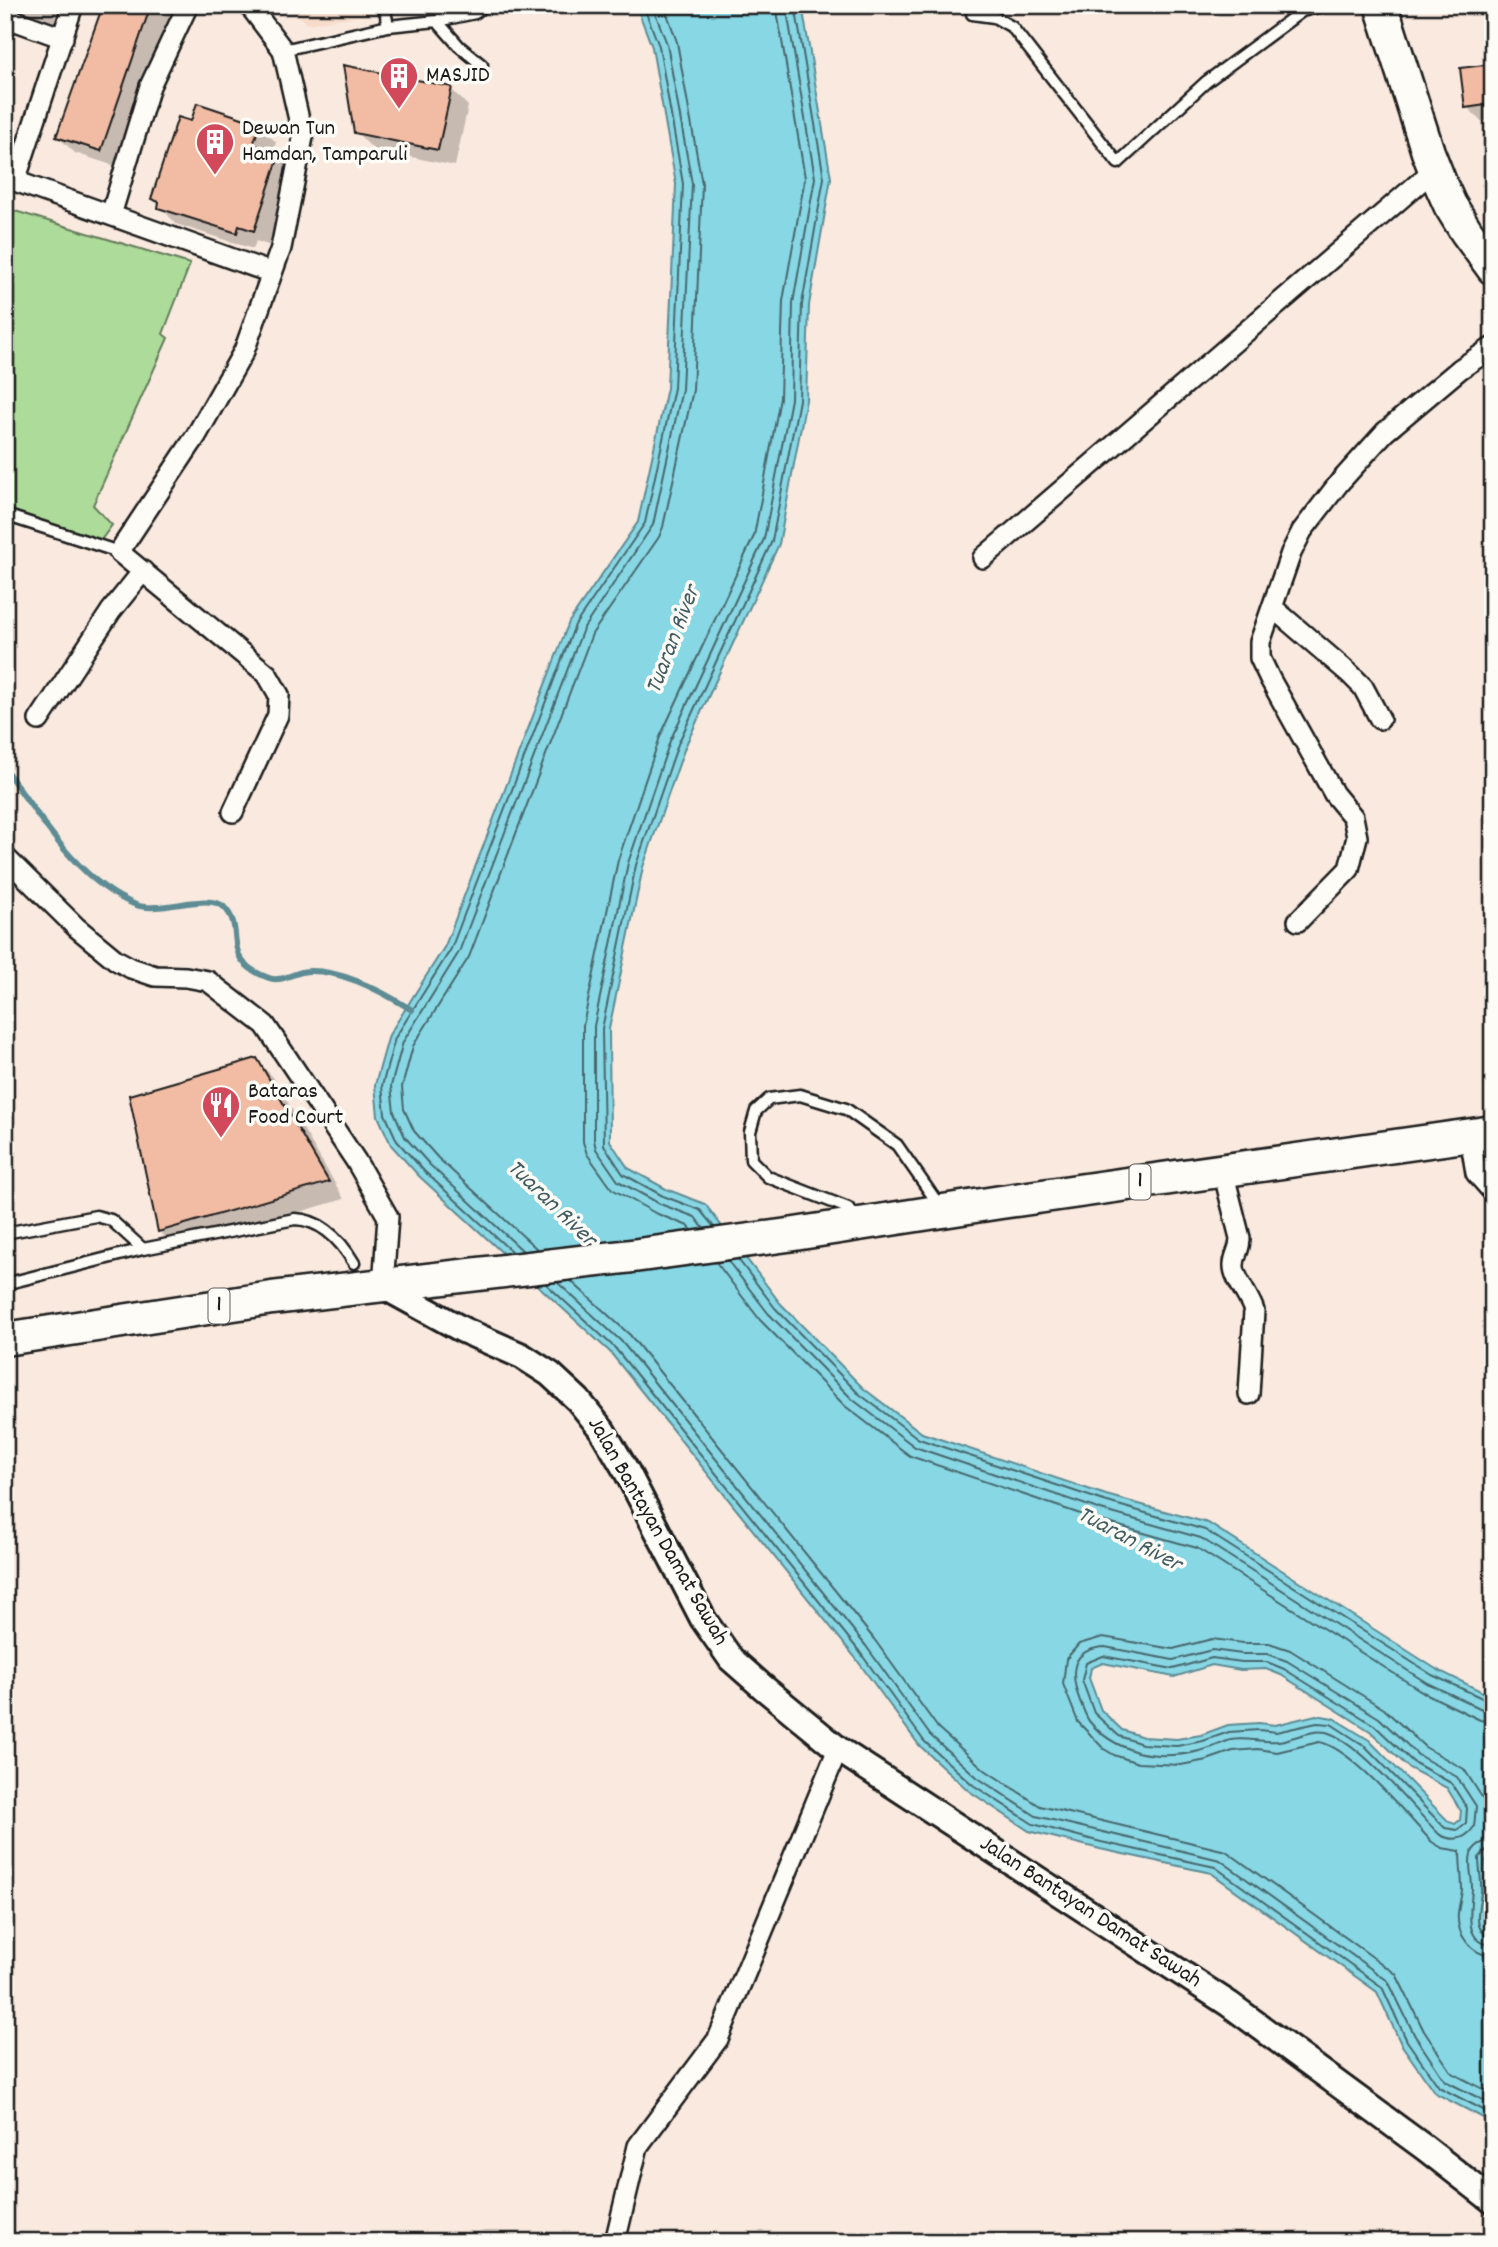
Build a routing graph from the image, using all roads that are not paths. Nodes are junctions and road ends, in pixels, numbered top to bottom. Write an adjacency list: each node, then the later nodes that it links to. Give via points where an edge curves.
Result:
1 (73, 5): 13 (street)
2 (188, 5): 18 (street, via 150,86)
3 (249, 5): 14 (street)
4 (384, 5): 12 (lane)
5 (440, 5): 11 (lane)
6 (485, 5): 11 (lane, via 475,13)
7 (1326, 5): 9 (lane, via 1302,11 1206,82 1118,163 1012,27 994,17)
8 (1381, 5): 16 (highway)
9 (972, 15)
10 (5, 17): 13 (street)
11 (440, 21): 12 (lane); 15 (lane, via 459,46)
12 (388, 26): 14 (lane)
13 (63, 38): 17 (street)
14 (283, 50): 20 (street, via 303,138)
15 (482, 65)
16 (1435, 169): 19 (highway, via 1450,205); 24 (street)
17 (10, 185): 18 (street)
18 (111, 215): 20 (street)
19 (1493, 268)
20 (272, 273): 23 (street, via 244,351 197,436)
21 (1493, 347): 26 (street, via 1385,432 1339,483 1302,531)
22 (5, 515): 23 (lane)
23 (119, 551): 25 (street)
24 (983, 558)
25 (143, 571): 28 (street); 29 (street, via 267,674 279,695 278,715)
26 (1273, 608): 27 (street, via 1363,687); 31 (street, via 1260,642 1260,658 1334,794 1353,817 1357,837 1349,869)
27 (1380, 719)
28 (39, 720)
29 (233, 812)
30 (5, 857): 41 (street, via 116,960 155,976 208,981 265,1025 388,1217)
31 (1298, 921)
32 (1481, 1134): 33 (highway, 1); 34 (street, via 1476,1173)
33 (1223, 1171): 35 (highway, 1); 43 (street, via 1240,1238 1235,1275 1254,1311)
34 (1493, 1192)
35 (943, 1211): 36 (highway, 1); 36 (lane, via 897,1145 846,1109 800,1095 769,1099 756,1111 750,1132 751,1160 768,1177 848,1208)
36 (854, 1226): 41 (highway, 1)
37 (5, 1233): 38 (lane, via 96,1216 111,1220)
38 (143, 1249): 39 (lane, via 308,1219 324,1227); 40 (lane)
39 (355, 1263)
40 (5, 1284)
41 (383, 1286): 42 (highway, 1, via 206,1307); 44 (street, Jalan Bantayan Damat Sawah, via 522,1356 578,1400 627,1472 703,1619 731,1658)
42 (5, 1339)
43 (1249, 1394)
44 (838, 1749): 45 (street, Jalan Bantayan Damat Sawah, via 1229,2004); 46 (street, via 718,2039 638,2146)
45 (1493, 2201)
46 (615, 2242)

